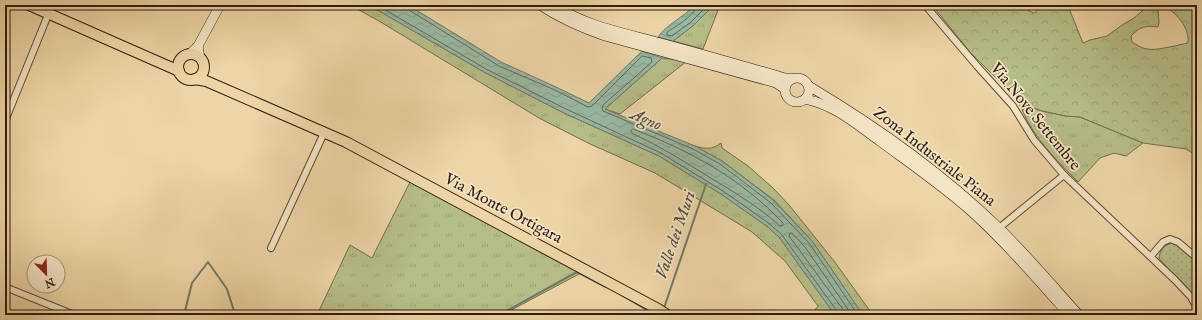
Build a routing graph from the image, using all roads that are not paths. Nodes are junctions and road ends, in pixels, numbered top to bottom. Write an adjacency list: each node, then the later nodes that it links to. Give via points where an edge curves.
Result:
1 (29, 5): 6 (main road)
2 (220, 5): 7 (main road)
3 (540, 5): 14 (main road, via 582,29 776,83)
4 (554, 5): 10 (main road, via 600,26)
5 (925, 5): 18 (street, Via Nove Settembre, via 1013,106 1034,140)
6 (50, 9): 8 (main road, via 166,66); 16 (street)
7 (195, 56): 8 (main road, via 183,57); 9 (main road, via 203,64)
8 (179, 67): 11 (main road, via 185,79)
9 (203, 70): 11 (main road); 12 (main road)
10 (792, 78): 13 (main road, via 801,78); 14 (main road)
11 (195, 79): 12 (main road, Via Monte Ortigara)
12 (206, 81): 17 (main road, Via Monte Ortigara)
13 (809, 86): 15 (main road, via 809,93); 19 (main road, Zona Industriale Piana, via 903,149 960,192)
14 (784, 89): 15 (main road, via 786,96 792,101 799,102)
15 (805, 99): 29 (main road, Zona Industriale Piana, via 839,112 936,182 974,214 1024,264)
16 (5, 121)
17 (324, 133): 20 (street); 25 (main road, Via Monte Ortigara, via 346,142)
18 (1064, 175): 19 (street); 21 (street, Via Nove Settembre)
19 (999, 228): 30 (main road, Zona Industriale Piana)
20 (271, 248)
21 (1151, 256): 22 (street, via 1163,242 1170,239 1178,242); 24 (street, Via Nove Settembre, via 1191,297)
22 (1197, 258)
23 (5, 287): 26 (street)
24 (1197, 308)
25 (656, 312): 28 (main road, Via Monte Ortigara)
26 (73, 314): 27 (street)
27 (127, 315)
28 (667, 315)
29 (1069, 315)
30 (1079, 315)

